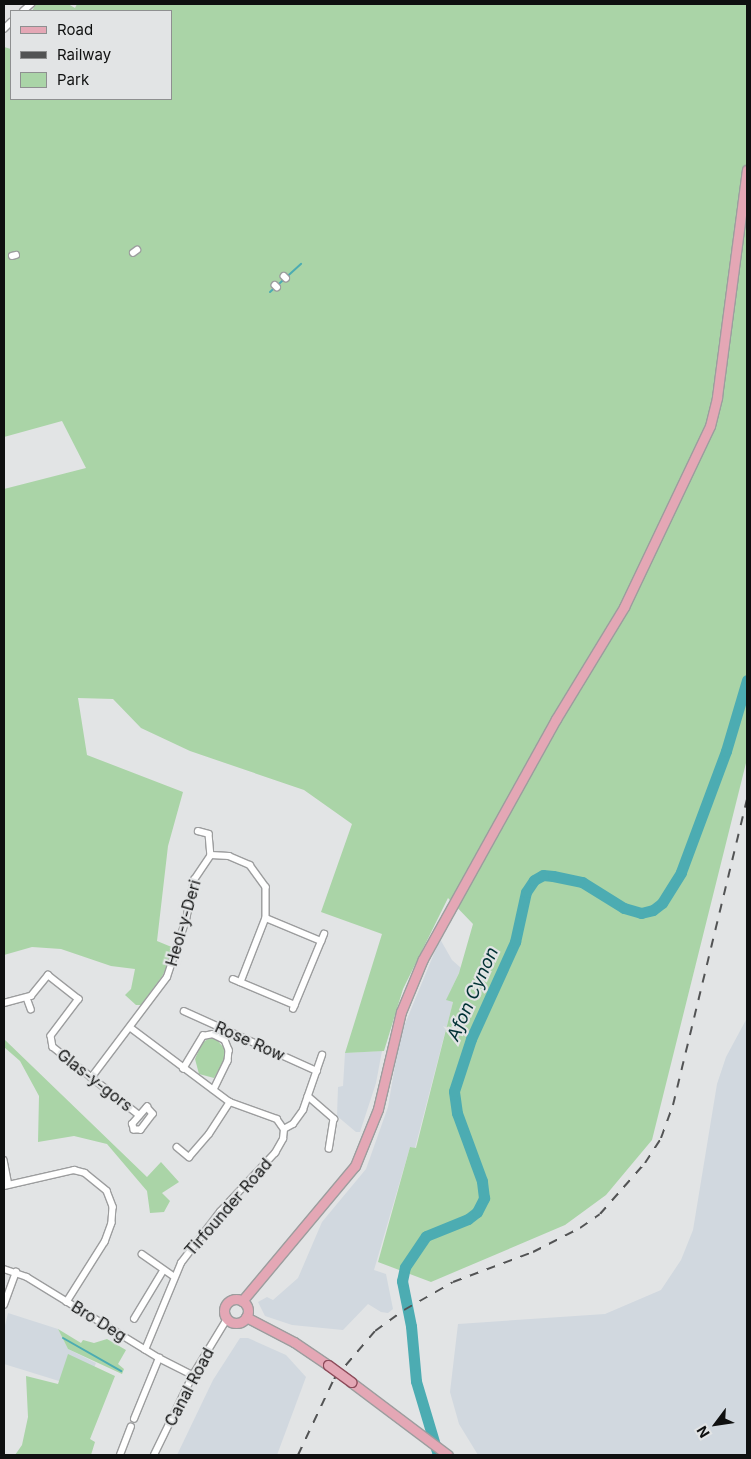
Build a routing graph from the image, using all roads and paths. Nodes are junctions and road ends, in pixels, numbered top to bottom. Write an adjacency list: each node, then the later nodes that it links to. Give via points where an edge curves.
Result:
1 (747, 170): 32 (main road, via 717,397 710,426 624,607 556,719 423,959 401,1012 378,1109 355,1166)
2 (198, 831): 3 (street, via 209,834)
3 (212, 855): 4 (street, via 229,856 257,871 266,887); 13 (street, Heol-y-Deri, via 194,880 186,920 167,977)
4 (266, 918): 6 (street); 8 (street)
5 (324, 934): 6 (street)
6 (321, 941): 8 (street, via 294,1007)
7 (233, 979): 8 (street)
8 (241, 982)
9 (27, 998): 10 (street); 11 (street); 17 (street, Glas-y-gors, via 48,975 79,999 51,1036 50,1042)
10 (4, 1003)
11 (31, 1009)
12 (184, 1011): 16 (street, Rose Row)
13 (131, 1028): 15 (street); 17 (street, Heol-y-Deri)
14 (322, 1056): 16 (street, Tirfounder Road)
15 (183, 1069): 18 (street); 18 (street, via 203,1036 212,1034 225,1040 228,1061)
16 (317, 1071): 19 (street, Tirfounder Road)
17 (91, 1078): 21 (street, Glas-y-gors)
18 (214, 1090): 20 (street)
19 (308, 1096): 22 (street, Tirfounder Road, via 294,1124); 24 (street, via 334,1119)
20 (230, 1102): 22 (street, via 277,1119); 23 (street, via 209,1134 189,1156)
21 (139, 1115)
22 (284, 1129): 31 (street, Tirfounder Road, via 275,1153 220,1212 193,1245)
23 (177, 1147)
24 (329, 1148)
25 (4, 1160): 26 (street)
26 (7, 1186): 33 (street, via 74,1170 91,1177 106,1191 113,1207 112,1223 105,1242)
27 (142, 1254): 30 (street)
28 (4, 1269): 29 (street, Bro Deg)
29 (16, 1272): 33 (street, Bro Deg); 34 (street)
30 (164, 1272): 31 (street); 36 (street)
31 (174, 1276): 38 (street, Tirfounder Road)
32 (242, 1301): 35 (main road, via 248,1310); 37 (main road, via 228,1302 224,1309)
33 (67, 1302): 38 (street, Bro Deg)
34 (4, 1305)
35 (246, 1317): 37 (main road, via 237,1323); 45 (main road, bridge, via 294,1342 328,1365)
36 (134, 1319)
37 (227, 1320): 40 (street, Canal Road)
38 (145, 1350): 39 (street, Bro Deg)
39 (159, 1358): 40 (street, Bro Deg); 41 (street)
40 (193, 1375): 44 (street, Canal Road)
41 (134, 1419)
42 (131, 1428): 43 (street)
43 (120, 1455)
44 (154, 1455)
45 (448, 1455)

